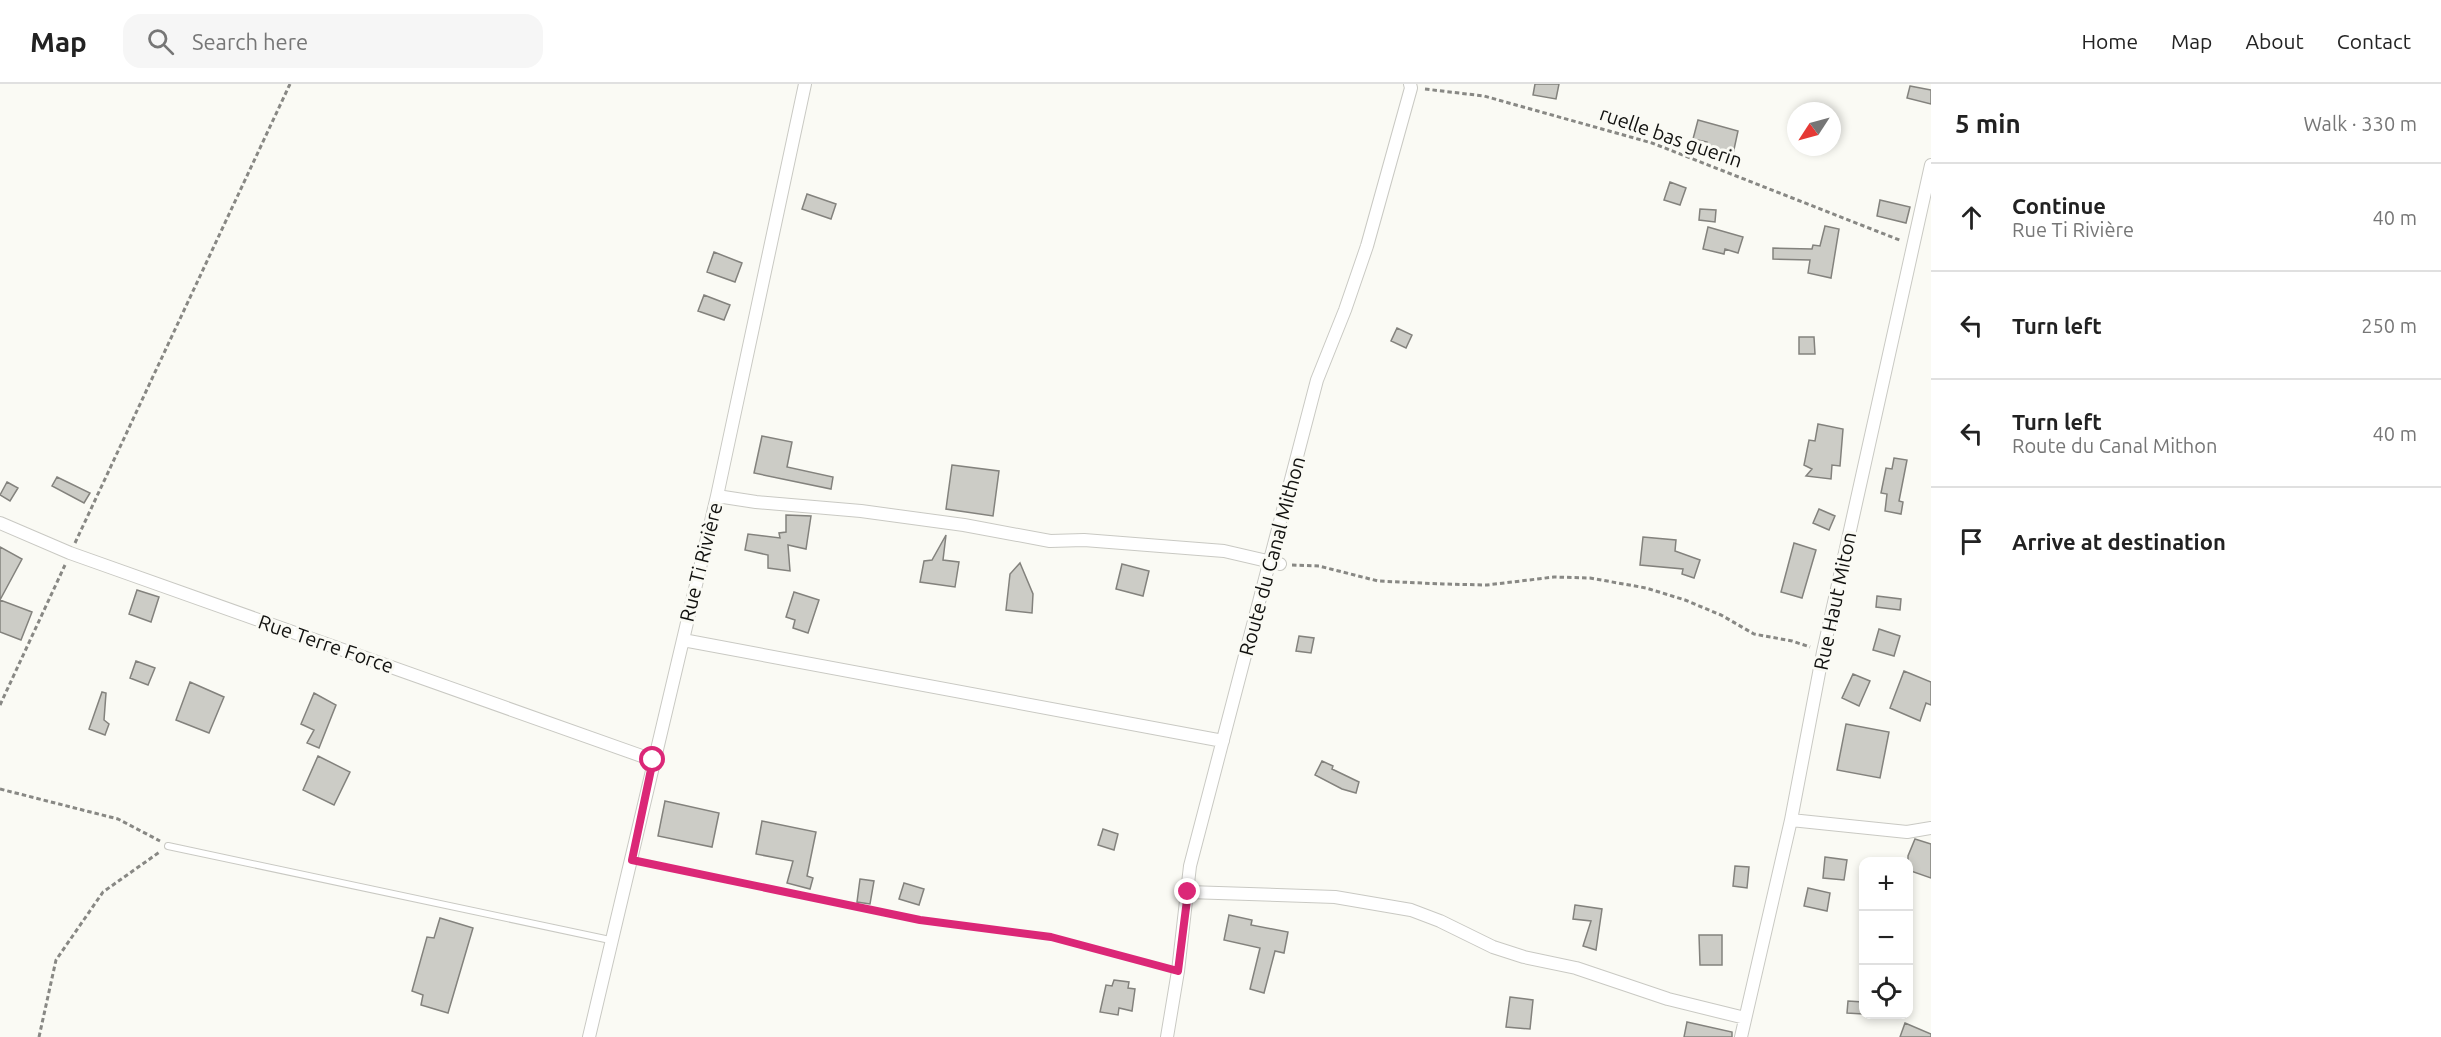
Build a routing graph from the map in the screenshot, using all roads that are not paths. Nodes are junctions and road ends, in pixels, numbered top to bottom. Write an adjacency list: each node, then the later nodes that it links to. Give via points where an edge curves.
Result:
1 (805, 84): 4 (street, Rue Ti Rivière)
2 (1410, 86): 6 (street, Route du Canal Mithon, via 1367,246 1317,380)
3 (1931, 165): 10 (street, Rue Haut Miton, via 1823,652)
4 (717, 496): 6 (street, via 861,511 1050,540 1187,546); 7 (street, Rue Ti Rivière)
5 (0, 523): 9 (street, Rue Terre Force, via 70,553)
6 (1276, 563): 8 (street, Route du Canal Mithon)
7 (682, 639): 8 (street); 9 (street, Rue Ti Rivière)
8 (1223, 741): 13 (street, Route du Canal Mithon, via 1190,866)
9 (653, 760): 14 (street, Rue Ti Rivière)
10 (1791, 819): 11 (street, via 1907,832); 15 (street, Rue Haut Miton)
11 (1931, 828)
12 (168, 846): 14 (lane)
13 (1188, 892): 15 (street, via 1355,898 1411,910 1493,947); 17 (street, Route du Canal Mithon)
14 (610, 940): 16 (street, Rue Ti Rivière)
15 (1745, 1018): 18 (street, Rue Haut Miton)
16 (589, 1037)
17 (1167, 1037)
18 (1741, 1037)

